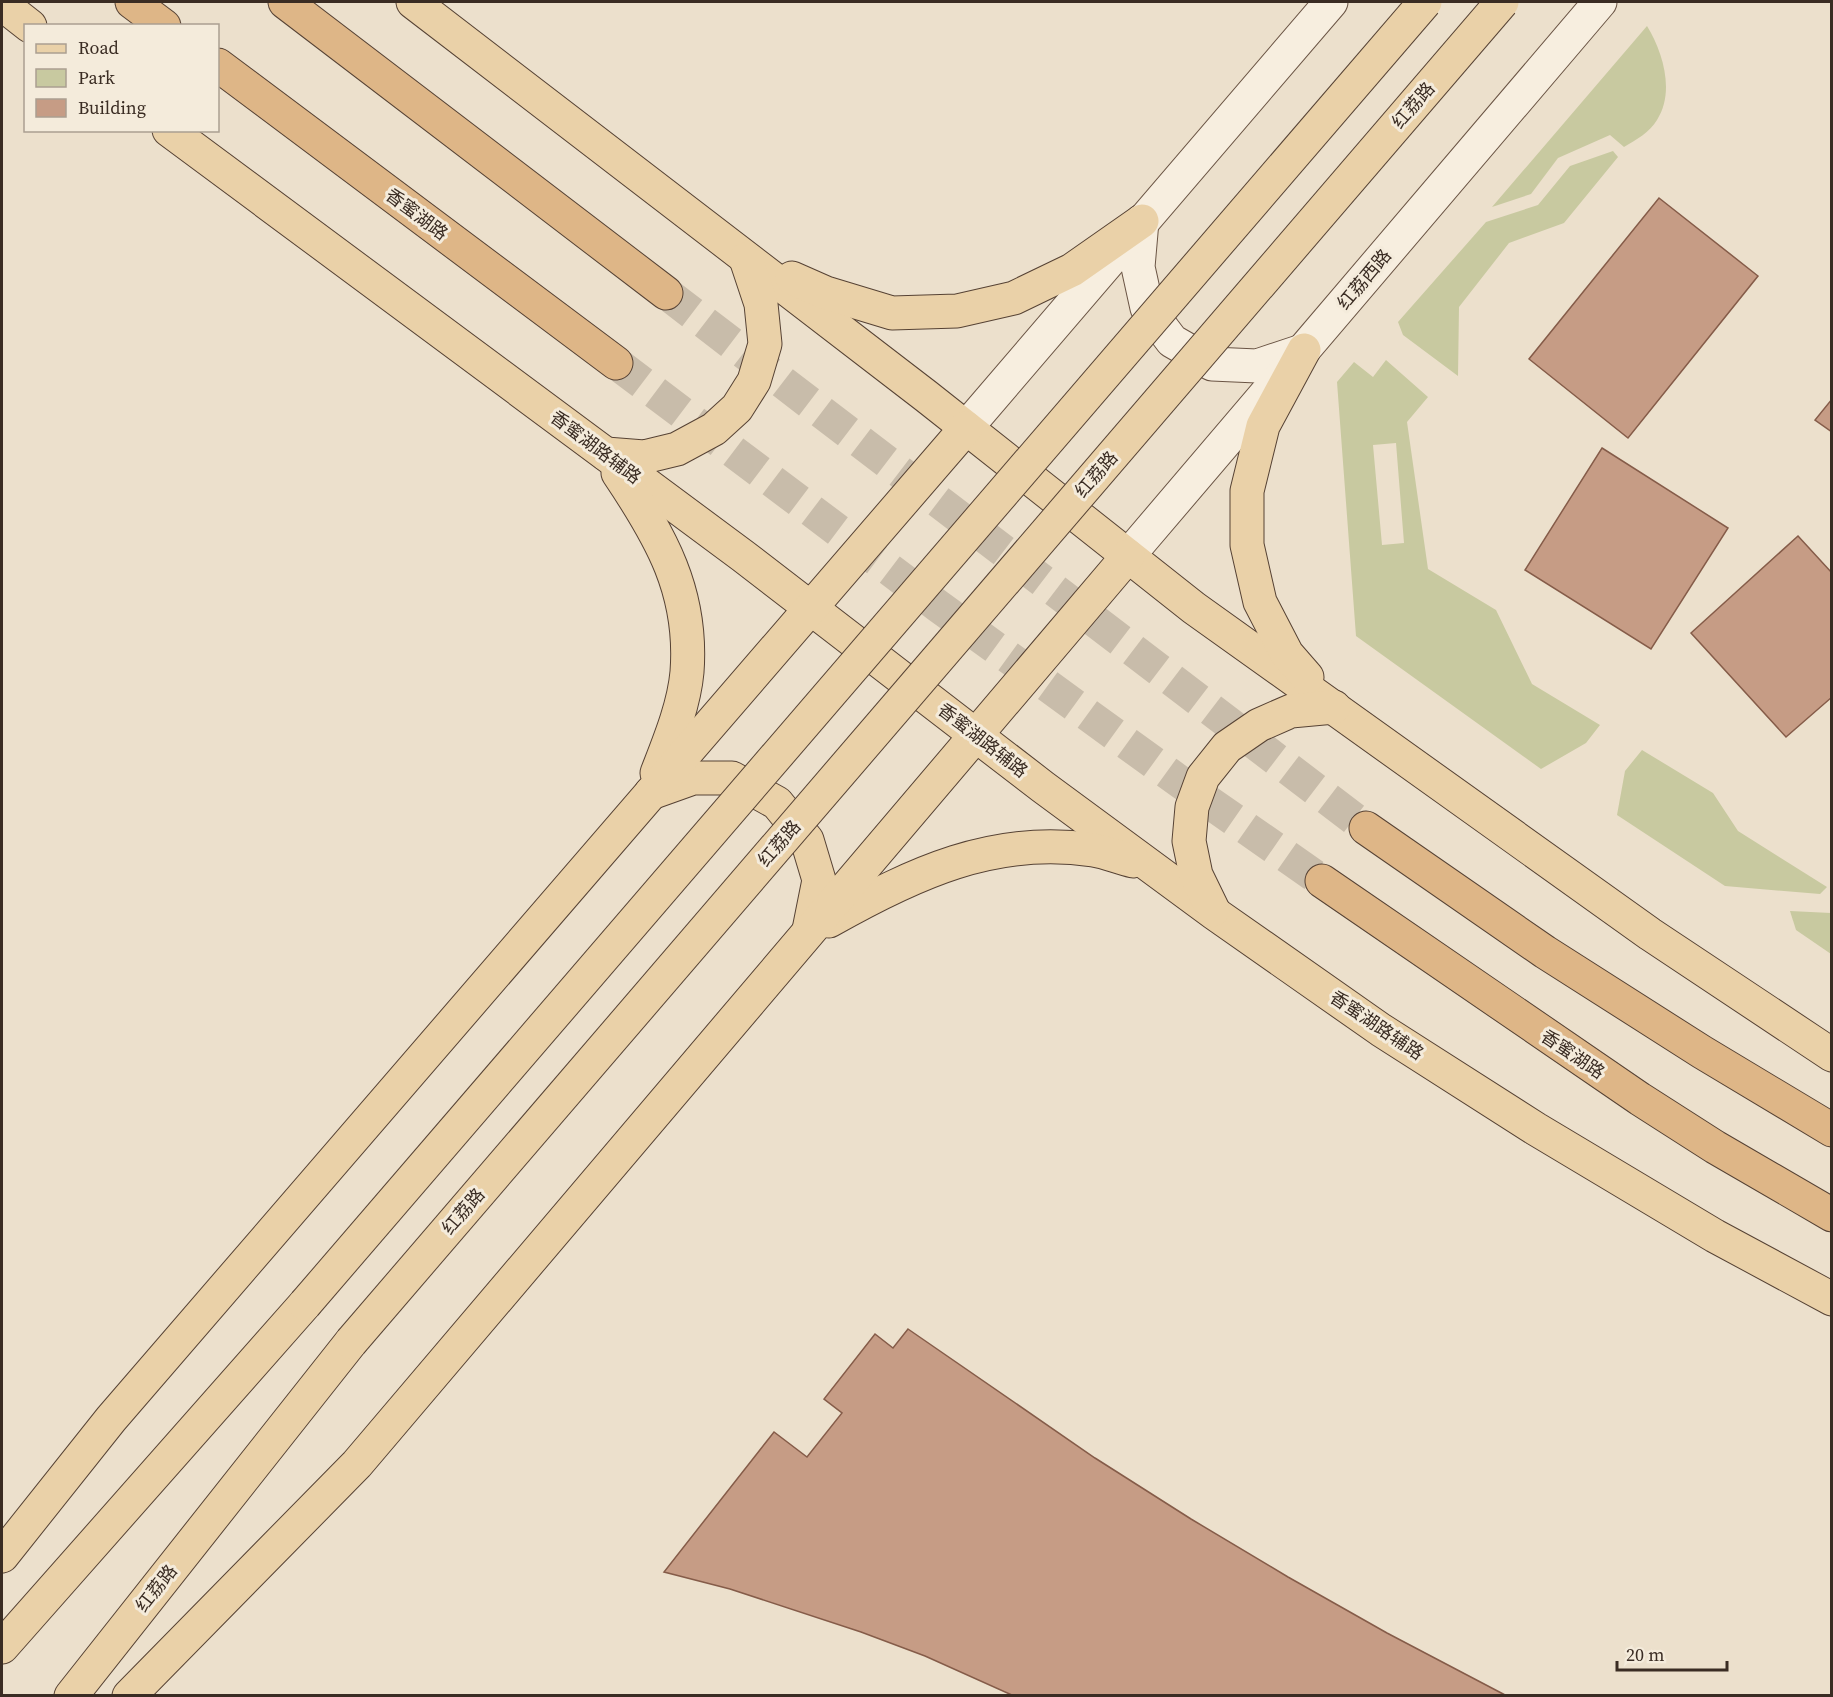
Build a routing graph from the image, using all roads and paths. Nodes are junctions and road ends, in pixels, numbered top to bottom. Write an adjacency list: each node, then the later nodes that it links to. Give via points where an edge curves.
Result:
1 (132, 2): 10 (highway)
2 (285, 2): 15 (highway)
3 (413, 2): 14 (main road)
4 (1331, 2): 13 (main road)
5 (1425, 2): 35 (main road, bridge, via 305,1304)
6 (1502, 2): 36 (main road, 红荔路, bridge, via 351,1342)
7 (1600, 2): 16 (main road, 红荔西路)
8 (2, 4): 9 (main road)
9 (27, 24)
10 (161, 24)
11 (219, 66): 17 (highway, 香蜜湖路)
12 (172, 132): 19 (main road, 香蜜湖路辅路)
13 (1142, 221): 14 (main road, via 1072,270 1014,298 957,311 892,313 826,293); 16 (main road, via 1138,267 1148,308 1172,341 1212,364 1257,366); 18 (main road)
14 (746, 259): 18 (main road); 19 (main road, via 761,304 765,344 754,381 737,408 714,429 677,449 644,457)
15 (666, 292)
16 (1304, 350): 20 (main road, 红荔西路); 22 (main road, via 1263,426 1247,491 1247,545 1260,602 1287,654)
17 (616, 363)
18 (966, 428): 20 (main road); 21 (main road)
19 (606, 454): 21 (main road, 香蜜湖路辅路); 24 (main road, via 650,520 675,575 686,622 687,673 675,726)
20 (1128, 556): 22 (main road); 23 (main road)
21 (810, 607): 23 (main road, 香蜜湖路辅路); 24 (main road)
22 (1334, 707): 28 (main road, via 1291,711 1259,725 1227,747 1203,777 1192,807 1189,841 1196,875); 30 (main road, via 1650,934)
23 (976, 735): 26 (main road, 香蜜湖路辅路); 29 (main road)
24 (650, 793): 29 (main road, via 693,778 732,778 777,803 807,840 819,880); 34 (main road, via 111,1419)
25 (1366, 828): 31 (highway, via 1545,952)
26 (1152, 867): 28 (main road, 香蜜湖路辅路); 29 (main road, via 1094,850 1045,847 996,852 946,864 887,889)
27 (1322, 881): 32 (highway, 香蜜湖路, via 1640,1099)
28 (1214, 913): 33 (main road, 香蜜湖路辅路, via 1381,1030 1536,1130 1715,1236)
29 (809, 932): 37 (main road, via 357,1464)
30 (1832, 1055)
31 (1832, 1130)
32 (1832, 1215)
33 (1832, 1299)
34 (2, 1556)
35 (2, 1647)
36 (71, 1695)
37 (129, 1695)

